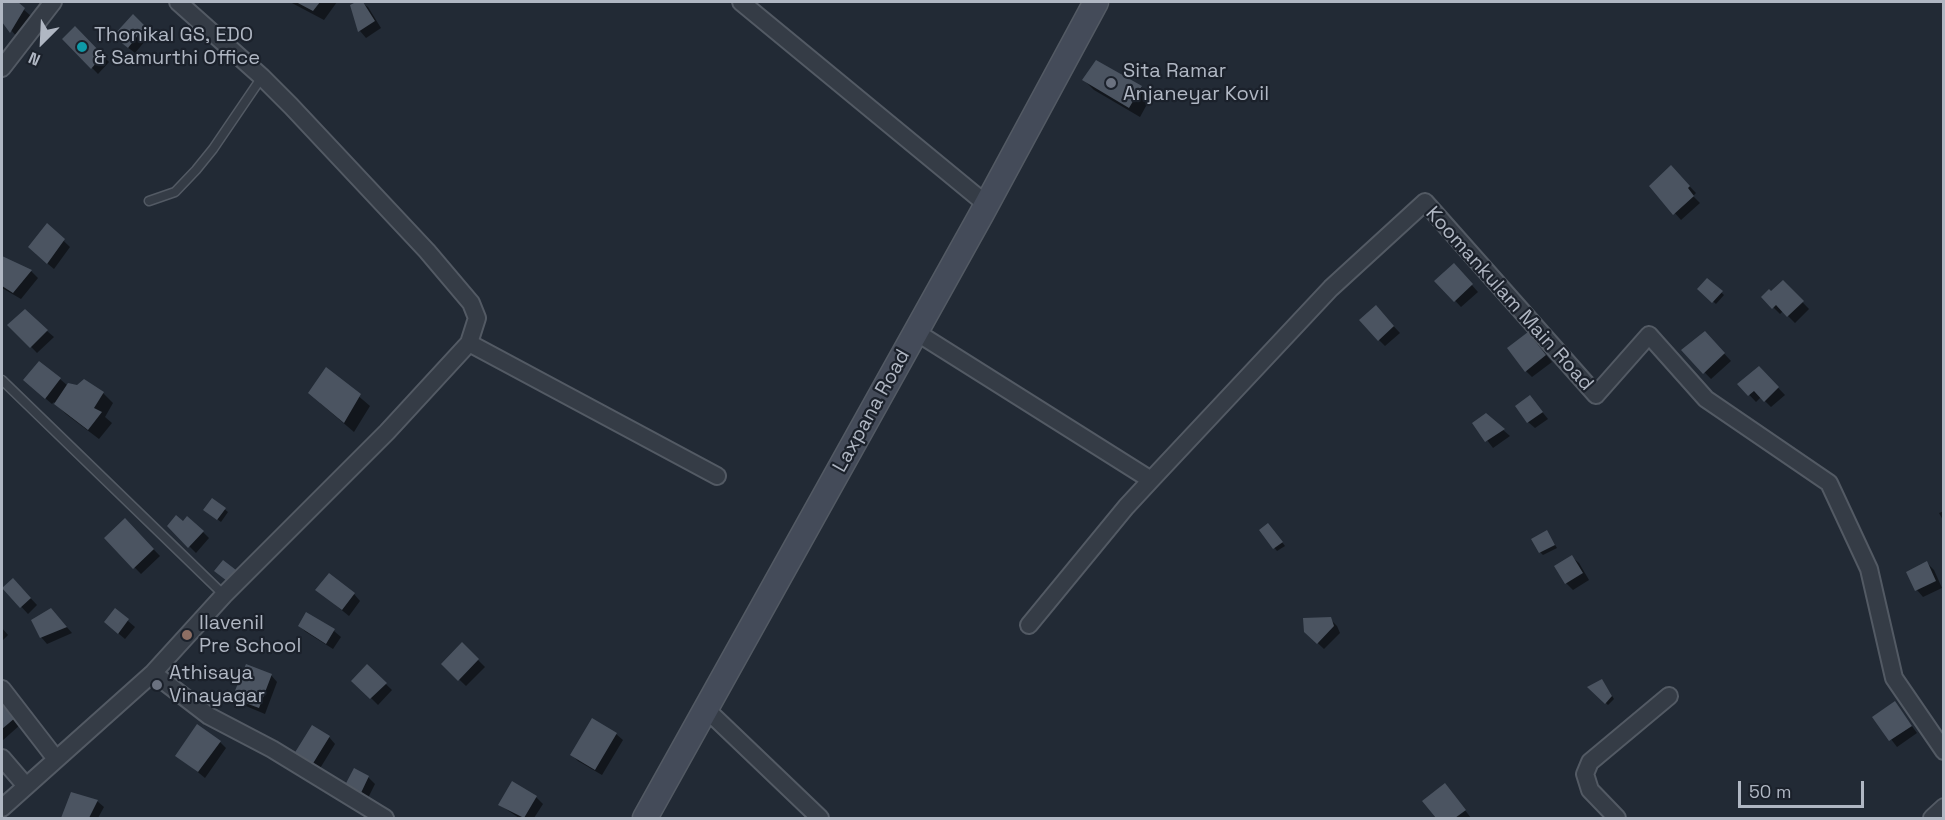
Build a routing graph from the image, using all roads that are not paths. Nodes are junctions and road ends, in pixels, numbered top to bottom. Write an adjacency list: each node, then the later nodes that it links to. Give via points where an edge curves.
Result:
1 (53, 2): 5 (street)
2 (178, 2): 6 (street)
3 (741, 2): 8 (street)
4 (1096, 2): 8 (street, Laxpana Road)
5 (2, 68)
6 (262, 76): 7 (lane, via 196,170 175,192); 10 (street, via 471,303 477,318)
7 (149, 201)
8 (986, 204): 9 (street, Laxpana Road)
9 (916, 332): 13 (street); 19 (street, Laxpana Road)
10 (469, 343): 12 (street); 14 (street, via 387,432)
11 (2, 381): 14 (lane)
12 (717, 476)
13 (1151, 480): 15 (street, Koomankulam Main Road); 20 (street, Koomankulam Main Road, via 1331,288 1425,202 1596,395 1649,335 1706,399 1829,483 1869,569 1894,678)
14 (224, 595): 16 (street)
15 (1029, 625)
16 (153, 673): 22 (street); 26 (street, via 209,716 272,749)
17 (2, 689): 22 (street)
18 (1669, 696): 29 (street, via 1590,762 1585,774 1590,790)
19 (707, 710): 27 (street, Laxpana Road); 28 (street)
20 (1944, 752)
21 (2, 758): 23 (street)
22 (56, 759): 23 (street)
23 (26, 786): 25 (street)
24 (1944, 807): 30 (street)
25 (2, 808)
26 (385, 819)
27 (645, 819)
28 (820, 819)
29 (1617, 819)
30 (1932, 819)

